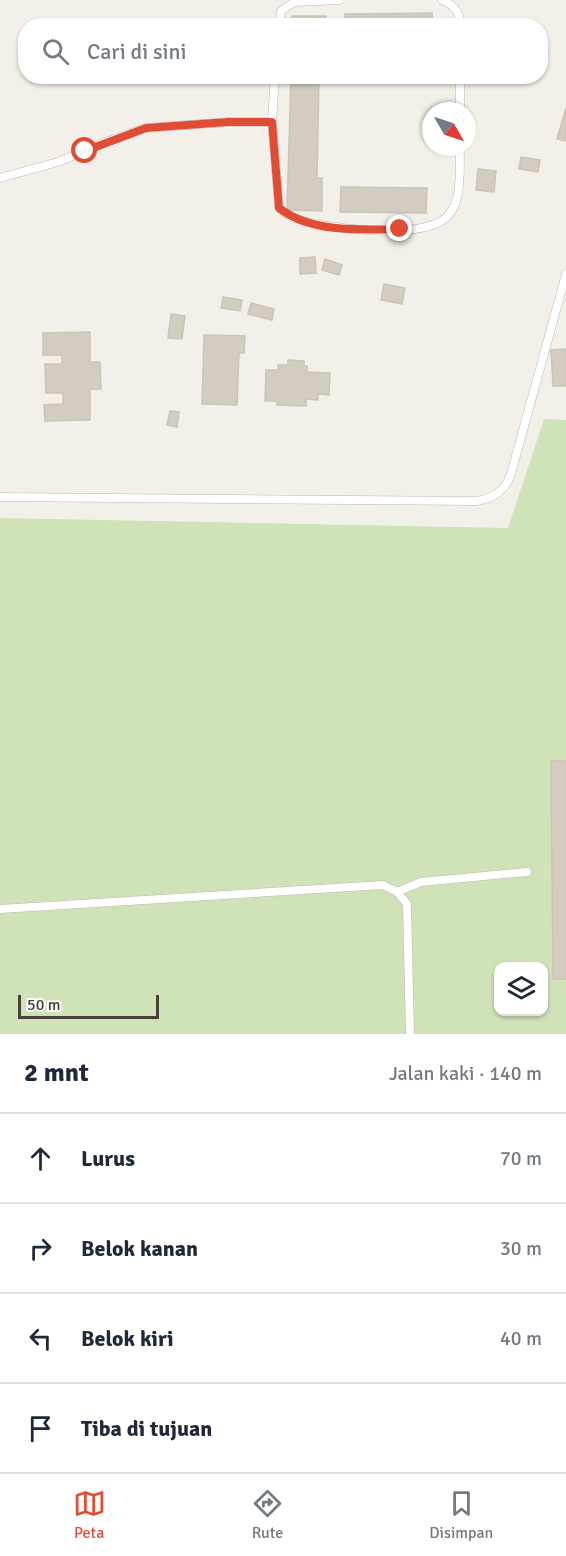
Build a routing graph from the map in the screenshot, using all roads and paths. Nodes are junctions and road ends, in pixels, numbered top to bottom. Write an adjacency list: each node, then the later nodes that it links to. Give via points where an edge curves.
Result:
1 (339, 0): 3 (lane, via 294,2 282,11)
2 (442, 0): 4 (lane, via 457,9)
3 (281, 18)
4 (460, 18)
5 (274, 84): 8 (lane)
6 (460, 84): 7 (lane)
7 (460, 102)
8 (272, 122): 9 (lane, via 279,208 291,218 345,230 424,227 443,220 454,206); 10 (lane, via 146,128 57,162)
9 (460, 156)
10 (0, 178)
11 (566, 274): 12 (lane)
12 (564, 286): 13 (lane, via 511,474 507,484 489,499)
13 (0, 497)
14 (527, 872): 15 (lane, via 421,882)
15 (397, 892): 16 (lane, via 383,885); 17 (lane, via 407,904)
16 (0, 909)
17 (410, 1034)

